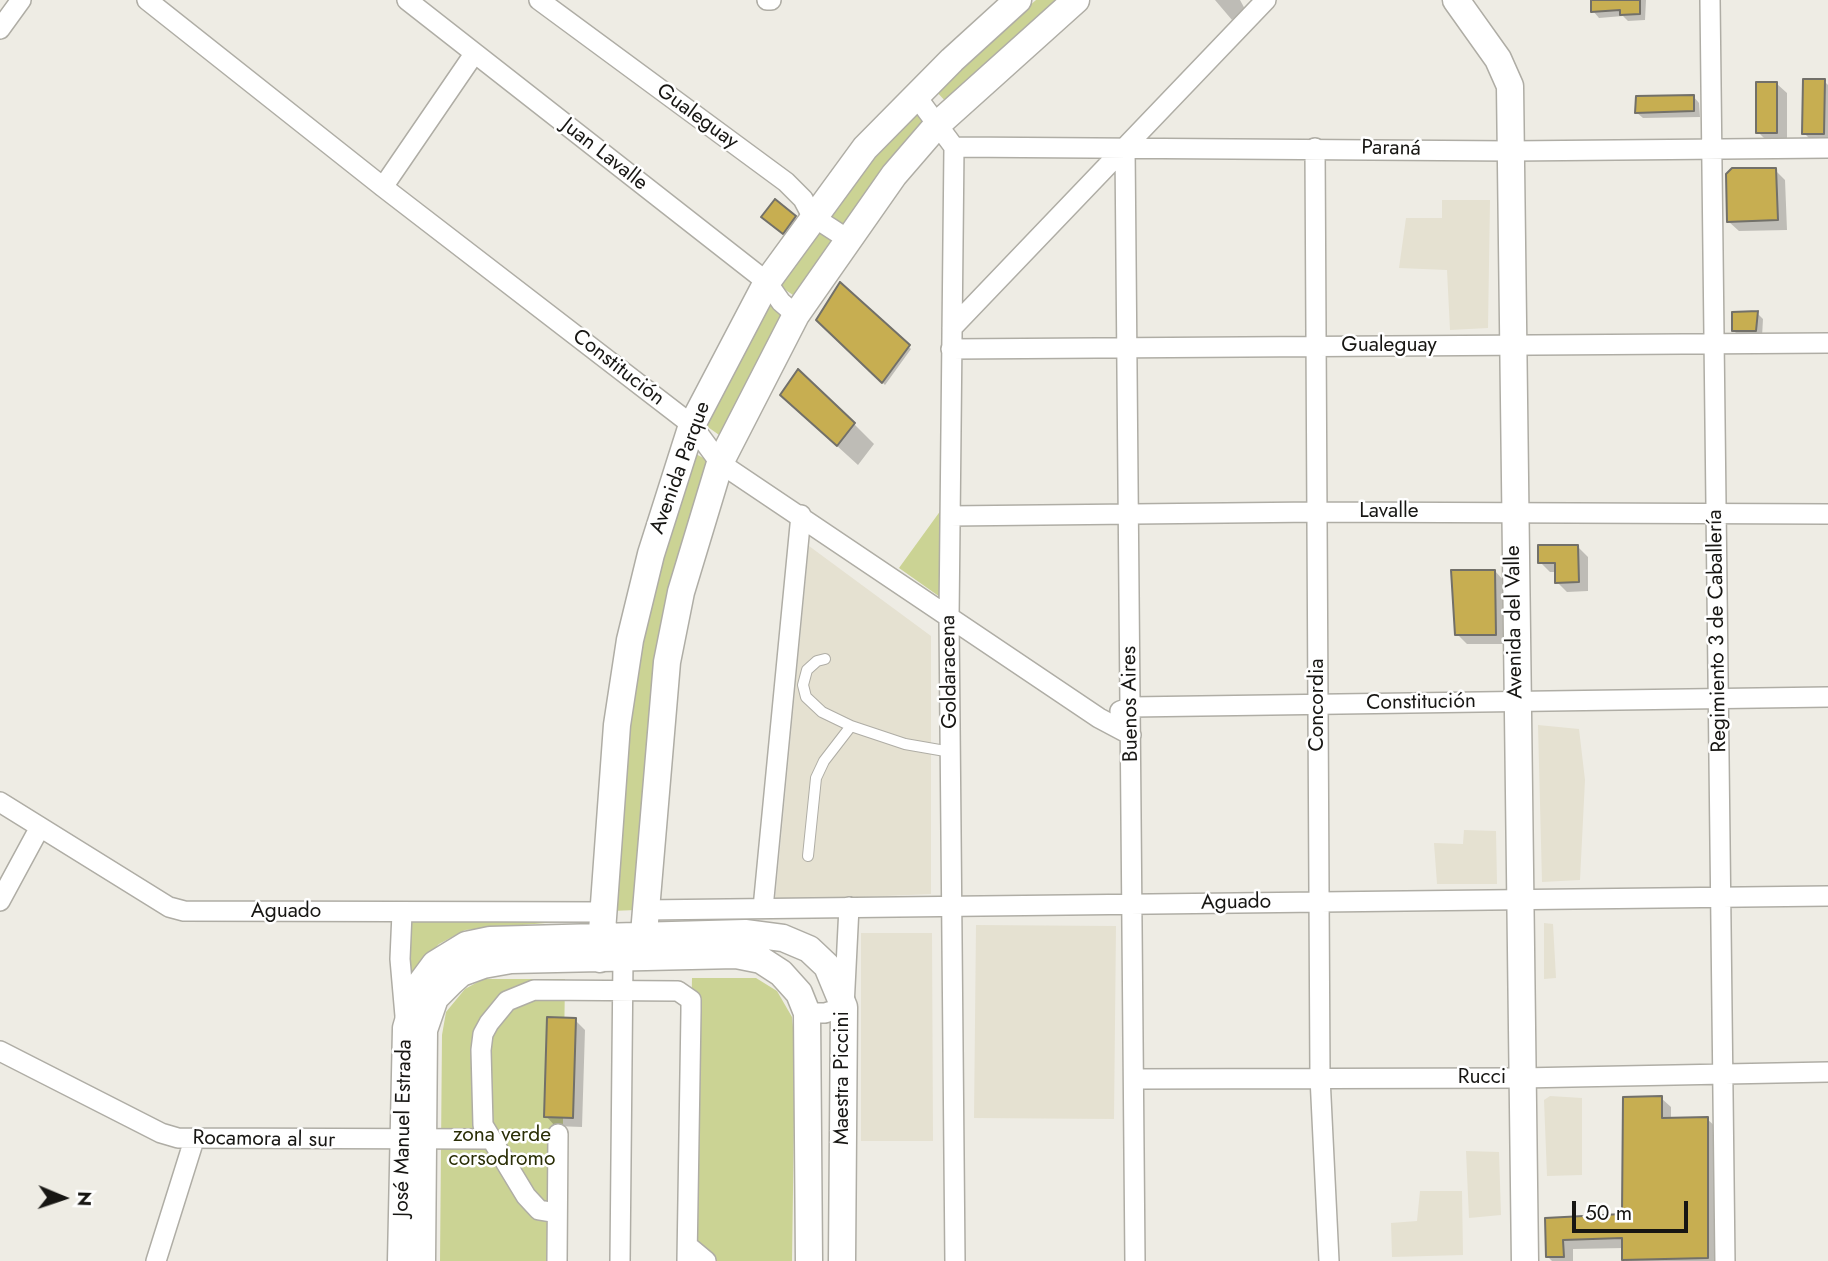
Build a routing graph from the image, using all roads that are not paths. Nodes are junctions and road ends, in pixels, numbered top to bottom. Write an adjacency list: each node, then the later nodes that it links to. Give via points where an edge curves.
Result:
1 (21, 0): 10 (street)
2 (147, 0): 20 (street, Constitución)
3 (407, 0): 11 (street, Juan Lavalle)
4 (538, 0): 21 (street, Gualeguay, via 786,182)
5 (1017, 0): 12 (main road, Avenida Parque)
6 (1076, 0): 13 (main road, Avenida Parque)
7 (1266, 0): 15 (street)
8 (1456, 0): 18 (main road, Avenida del Valle, via 1498,59 1510,86)
9 (1710, 0): 19 (street, Regimiento 3 de Caballería)
10 (0, 29)
11 (474, 54): 20 (street); 23 (street, Juan Lavalle)
12 (916, 96): 13 (street); 21 (main road, Avenida Parque, via 864,148)
13 (939, 124): 14 (street); 22 (main road, Avenida Parque, via 894,175)
14 (954, 147): 15 (street, Paraná); 25 (street, Goldaracena)
15 (1125, 147): 16 (street, Paraná); 25 (street); 30 (street, Buenos Aires)
16 (1315, 148): 18 (street, Paraná); 29 (street, Concordia)
17 (1828, 148): 19 (street, Paraná)
18 (1511, 151): 19 (street, Paraná); 28 (main road, Avenida del Valle)
19 (1712, 151): 27 (street, Regimiento 3 de Caballería)
20 (383, 187): 32 (street, Constitución)
21 (813, 216): 22 (street, Gualeguay); 23 (main road, Avenida Parque)
22 (849, 240): 24 (main road, Avenida Parque)
23 (767, 282): 24 (street, Juan Lavalle); 32 (main road, Avenida Parque)
24 (796, 315): 33 (main road, Avenida Parque)
25 (952, 328): 31 (street, Goldaracena)
26 (1828, 343): 27 (street, Gualeguay)
27 (1714, 344): 28 (street, Gualeguay); 36 (street, Regimiento 3 de Caballería)
28 (1512, 345): 29 (street, Gualeguay); 35 (main road, Avenida del Valle)
29 (1316, 346): 30 (street, Gualeguay); 34 (street, Concordia)
30 (1127, 348): 31 (street, Gualeguay); 39 (street, Buenos Aires)
31 (951, 349): 40 (street, Goldaracena)
32 (692, 425): 33 (street, Constitución); 65 (main road, Avenida Parque, via 650,554 617,725)
33 (720, 463): 38 (street, Constitución); 65 (main road, Avenida Parque, via 681,592)
34 (1317, 512): 35 (street, Lavalle); 39 (street, Lavalle); 46 (street, Concordia)
35 (1513, 512): 36 (street, Lavalle); 45 (main road, Avenida del Valle)
36 (1716, 513): 37 (street, Lavalle); 43 (street, Regimiento 3 de Caballería)
37 (1828, 514)
38 (801, 515): 41 (street, Constitución); 63 (street)
39 (1129, 515): 40 (street, Lavalle); 47 (street, Buenos Aires)
40 (950, 516): 41 (street, Goldaracena)
41 (949, 618): 48 (street, Constitución); 51 (street, Goldaracena)
42 (825, 659): 49 (lane, via 807,670 806,697 822,712)
43 (1718, 697): 44 (street, Constitución); 45 (street, Constitución); 56 (street, Regimiento 3 de Caballería)
44 (1828, 697)
45 (1516, 702): 46 (street, Constitución); 57 (main road, Avenida del Valle)
46 (1318, 704): 47 (street, Constitución); 59 (street, Concordia)
47 (1131, 707): 48 (street, Constitución); 50 (street, Buenos Aires)
48 (1099, 719): 50 (street, Constitución)
49 (851, 726): 51 (lane, via 905,744); 54 (lane, via 816,778)
50 (1131, 735): 60 (street, Buenos Aires)
51 (951, 752): 61 (street, Goldaracena)
52 (0, 802): 53 (street, Aguado)
53 (40, 827): 58 (street); 64 (street, Aguado, via 169,907)
54 (808, 856)
55 (1828, 896): 56 (street, Aguado)
56 (1721, 897): 57 (street, Aguado); 72 (street, Regimiento 3 de Caballería)
57 (1519, 900): 59 (street, Aguado); 74 (main road, Avenida del Valle)
58 (0, 901)
59 (1319, 902): 60 (street, Aguado); 73 (street, Concordia)
60 (1133, 904): 61 (street, Aguado); 75 (street, Buenos Aires)
61 (954, 906): 62 (street, Aguado); 90 (street, Goldaracena)
62 (849, 907): 63 (street, Aguado); 67 (street)
63 (763, 908): 65 (street, Aguado)
64 (402, 913): 65 (street, Aguado); 69 (street, via 400,959)
65 (622, 938): 66 (street); 67 (main road, Maestra Piccini, via 745,933 783,938 809,949 827,966); 68 (main road, Maestra Piccini, via 761,960 799,993); 69 (main road, José Manuel Estrada, via 490,940 466,945 435,964 418,987); 79 (main road, via 483,965 451,982 435,998 424,1030)
66 (623, 990): 77 (street, via 534,990 520,993 498,1010 483,1034 481,1050 481,1111); 81 (street, via 678,991 691,1000); 86 (street)
67 (845, 1007): 68 (street); 89 (main road, Maestra Piccini)
68 (807, 1013): 88 (main road, Maestra Piccini)
69 (406, 1028): 79 (main road, José Manuel Estrada)
70 (0, 1051): 78 (street, Rocamora al sur, via 161,1133)
71 (1828, 1072): 72 (street, Rucci)
72 (1723, 1073): 74 (street, Rucci); 94 (street, Regimiento 3 de Caballería)
73 (1320, 1077): 74 (street, Rucci); 75 (street, Rucci); 92 (street, Concordia)
74 (1521, 1078): 93 (main road, Avenida del Valle)
75 (1135, 1079): 91 (street, Buenos Aires)
76 (558, 1134): 80 (street)
77 (489, 1139): 79 (street, Rocamora al sur); 80 (street, via 526,1196 540,1210)
78 (194, 1140): 79 (street, Rocamora al sur); 82 (street)
79 (414, 1140): 83 (main road, José Manuel Estrada); 84 (main road, José Manuel Estrada)
80 (557, 1213): 85 (street)
81 (687, 1254): 87 (street)
82 (156, 1261)
83 (401, 1261)
84 (422, 1261)
85 (557, 1261)
86 (620, 1261)
87 (706, 1261)
88 (809, 1261)
89 (842, 1261)
90 (955, 1261)
91 (1135, 1261)
92 (1329, 1261)
93 (1525, 1261)
94 (1725, 1261)

